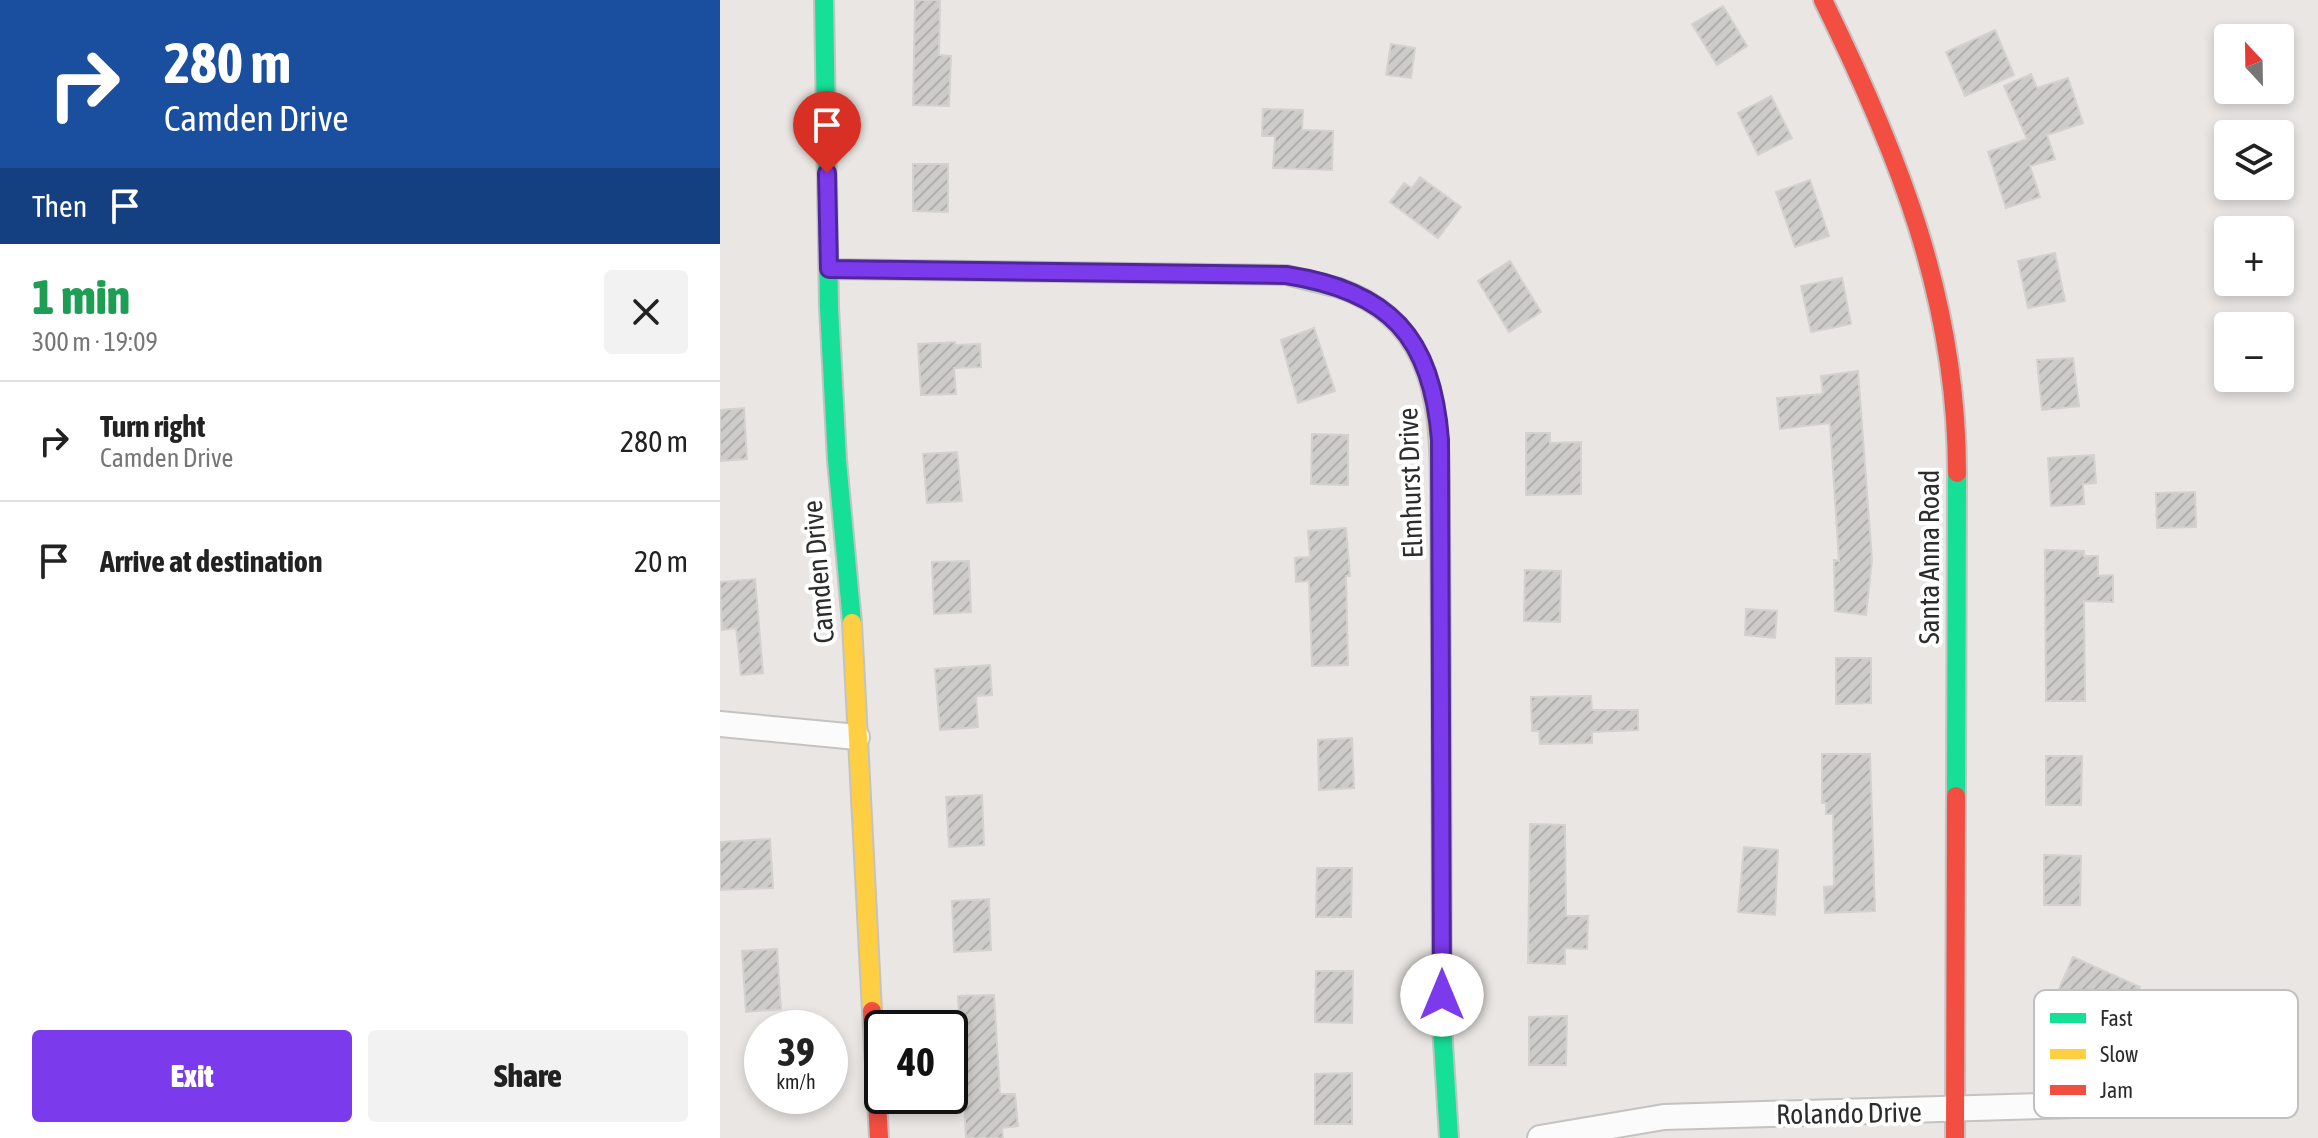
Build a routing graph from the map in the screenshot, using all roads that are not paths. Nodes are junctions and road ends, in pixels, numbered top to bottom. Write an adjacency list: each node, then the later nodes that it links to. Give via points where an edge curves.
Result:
1 (824, 0): 3 (street, Camden Drive)
2 (1823, 0): 7 (street, Santa Anna Road, via 1891,147 1925,244 1957,411)
3 (829, 269): 5 (street, Camden Drive); 9 (street, Elmhurst Drive, via 1286,275 1354,293 1388,314 1418,346 1432,378 1440,440 1442,1026)
4 (720, 724): 5 (street)
5 (857, 737): 8 (street, Camden Drive)
6 (2034, 1107): 7 (street, Rolando Drive)
7 (1955, 1111): 10 (street, Rolando Drive, via 1664,1117); 11 (street, Santa Anna Road)
8 (879, 1138)
9 (1449, 1138)
10 (1540, 1138)
11 (1955, 1138)

